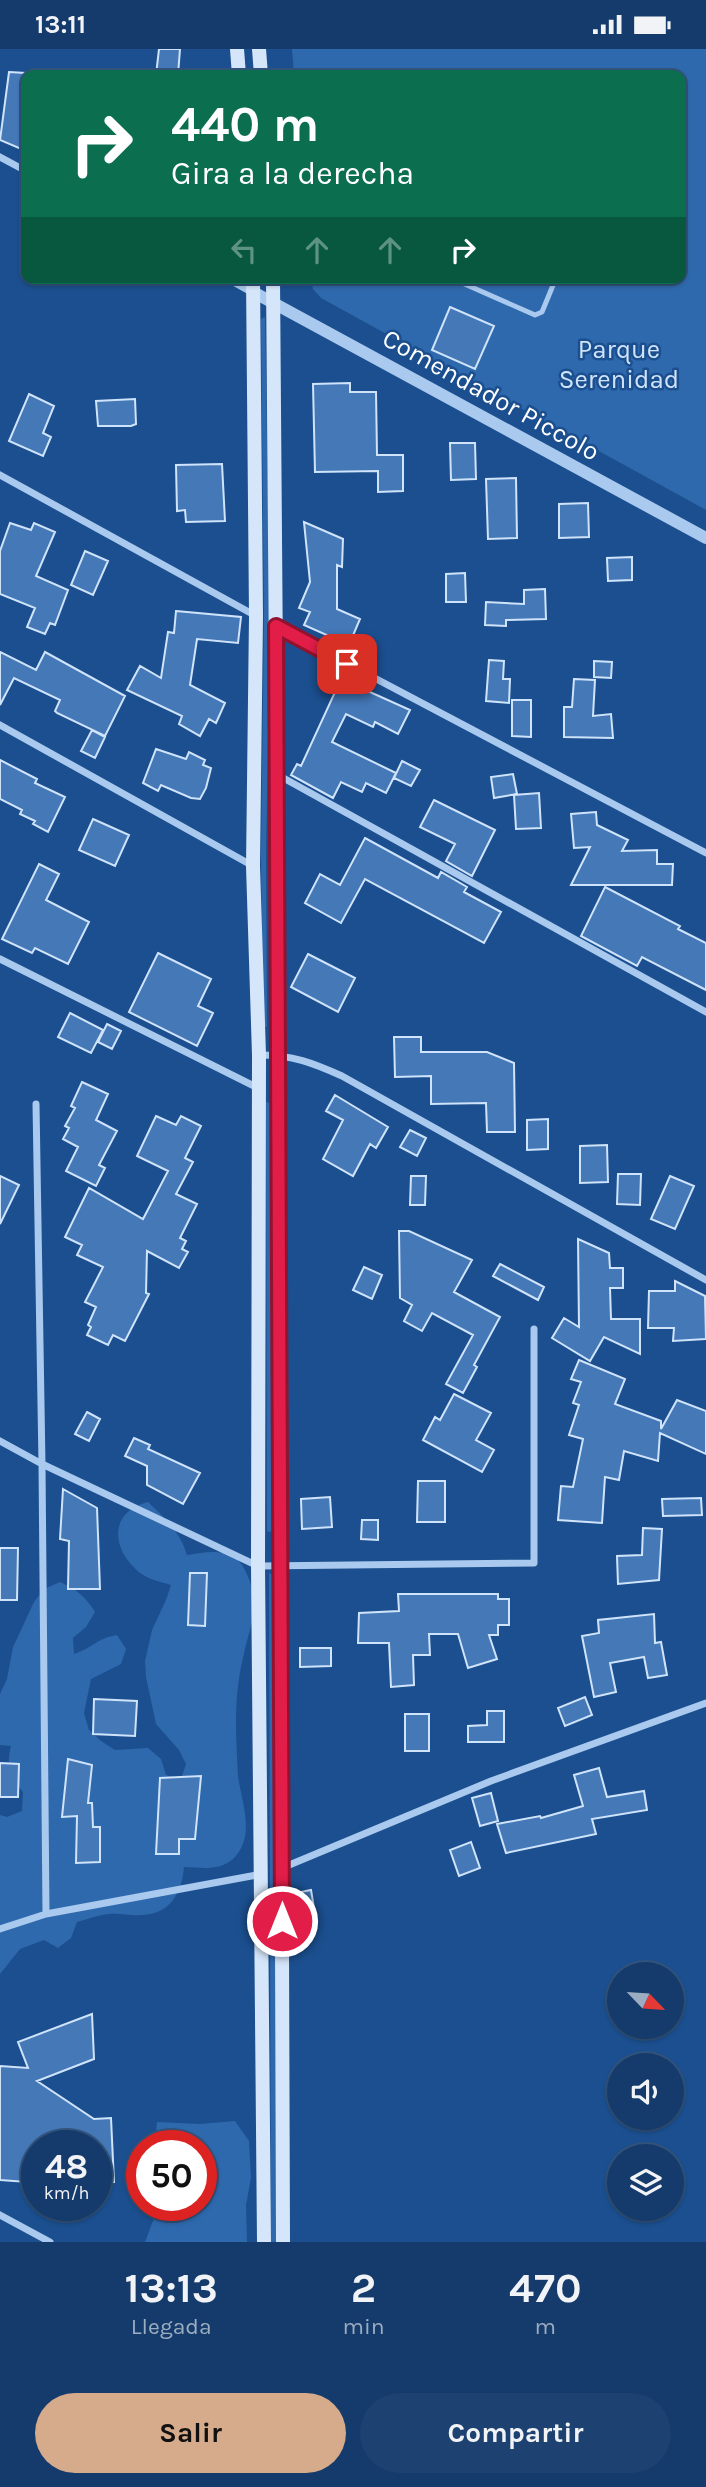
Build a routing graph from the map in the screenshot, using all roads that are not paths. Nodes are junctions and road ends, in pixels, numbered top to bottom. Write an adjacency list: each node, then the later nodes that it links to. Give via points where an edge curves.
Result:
1 (237, 49): 3 (main road)
2 (259, 49): 4 (main road)
3 (239, 70)
4 (261, 70)
5 (0, 157): 6 (street)
6 (21, 168)
7 (237, 284): 12 (street)
8 (253, 284): 12 (main road)
9 (273, 284): 13 (main road)
10 (464, 284): 11 (lane, via 535,316 542,312)
11 (554, 284)
12 (254, 293): 13 (street, Comendador Piccolo); 16 (main road)
13 (274, 303): 15 (street, Comendador Piccolo); 17 (main road)
14 (0, 475): 16 (street)
15 (706, 538)
16 (256, 616): 21 (main road)
17 (276, 626): 19 (main road); 20 (street)
18 (0, 725): 21 (street)
19 (276, 774): 23 (street); 25 (main road)
20 (706, 853)
21 (253, 866): 24 (main road)
22 (0, 959): 26 (street)
23 (706, 1011)
24 (260, 1055): 25 (street); 26 (main road)
25 (279, 1055): 28 (street, via 307,1060 342,1076); 32 (main road)
26 (258, 1088): 33 (main road)
27 (36, 1104): 31 (street)
28 (706, 1280)
29 (534, 1329): 32 (street, via 534,1563)
30 (0, 1441): 31 (street)
31 (42, 1464): 33 (street); 37 (street)
32 (281, 1565): 33 (street); 35 (main road)
33 (258, 1566): 36 (main road)
34 (706, 1703): 35 (street, via 491,1781)
35 (281, 1868): 42 (main road)
36 (262, 1874): 37 (street); 41 (main road)
37 (47, 1915): 38 (street)
38 (0, 1929)
39 (0, 2215): 40 (street)
40 (50, 2242)
41 (264, 2242)
42 (283, 2242)

